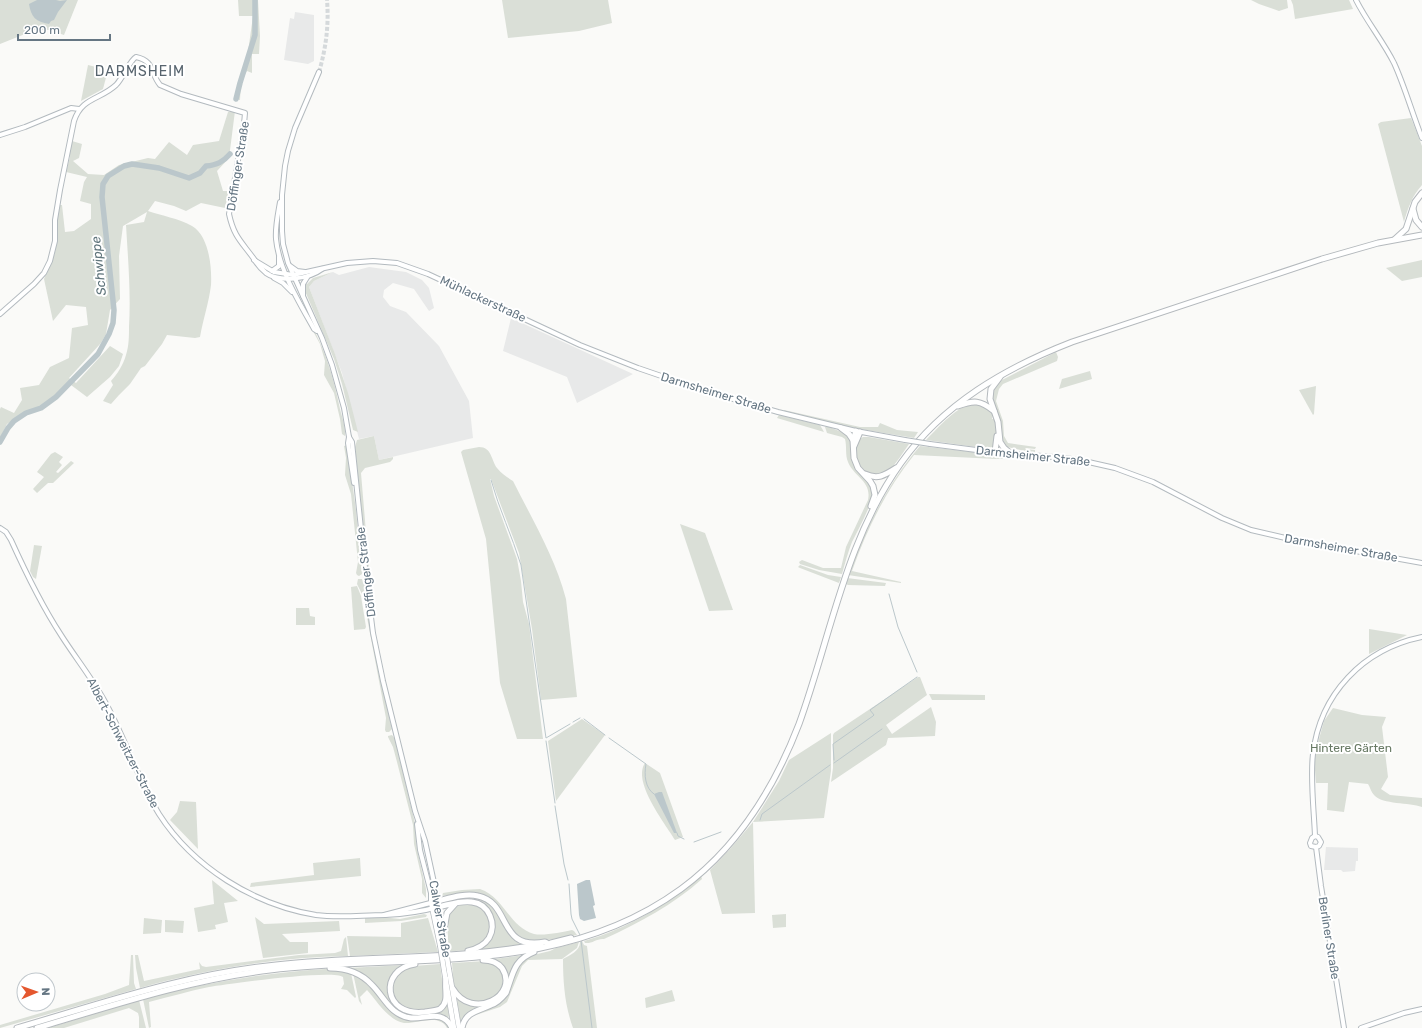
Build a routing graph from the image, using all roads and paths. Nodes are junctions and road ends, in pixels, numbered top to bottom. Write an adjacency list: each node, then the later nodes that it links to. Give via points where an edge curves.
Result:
1 (1356, 0): 5 (street, via 1394,64)
2 (319, 72): 7 (street, via 290,143)
3 (79, 110): 4 (street, via 71,108); 14 (street, Döffinger Straße, via 87,102 114,86 136,57 150,64 160,85 195,99 245,113 229,214 238,240 260,268); 20 (street, via 74,121 60,190 55,220 55,241 50,261 27,291)
4 (0, 135)
5 (1422, 138)
6 (1422, 193): 8 (highway)
7 (282, 195): 12 (street, Döffinger Straße, via 276,230); 13 (street, Döffinger Straße, via 282,238)
8 (1413, 207): 9 (highway, via 1416,220); 11 (highway, via 1406,229)
9 (1422, 227)
10 (1422, 235): 11 (highway)
11 (1395, 240): 23 (highway, via 1322,258 1109,329 1043,354)
12 (279, 254): 14 (street, via 278,266); 16 (street, Döffinger Straße)
13 (290, 266): 15 (street, via 296,271); 17 (street, Döffinger Straße)
14 (271, 273): 16 (street); 18 (street, Döffinger Straße)
15 (308, 274): 17 (street, Mühlackerstraße); 19 (street, via 303,284); 22 (street, Mühlackerstraße, via 347,263 397,264 428,274 580,345)
16 (288, 276): 17 (street, Mühlackerstraße); 18 (street, Döffinger Straße)
17 (294, 277): 19 (street, Döffinger Straße)
18 (296, 295): 21 (street, Döffinger Straße, via 314,329)
19 (303, 298): 21 (street, Döffinger Straße)
20 (0, 314)
21 (319, 333): 40 (street, Döffinger Straße, via 336,379 352,442 366,577)
22 (638, 368): 26 (street, Darmsheimer Straße, via 748,405)
23 (1003, 374): 24 (highway); 25 (highway, via 991,389 990,400)
24 (953, 408): 25 (highway, via 967,402 976,402); 34 (highway, via 924,436)
25 (994, 411): 28 (highway)
26 (840, 428): 27 (street, Darmsheimer Straße); 29 (highway)
27 (858, 432): 29 (highway); 31 (highway); 32 (street, Darmsheimer Straße, bridge)
28 (999, 434): 30 (highway); 32 (highway)
29 (853, 440): 31 (highway)
30 (1000, 442): 32 (highway); 33 (highway)
31 (854, 447): 35 (highway, via 855,462)
32 (997, 452): 33 (street, Darmsheimer Straße)
33 (1010, 453): 38 (street, Darmsheimer Straße, via 1065,458 1115,468 1153,482 1251,530)
34 (898, 467): 35 (highway, via 880,477); 36 (highway)
35 (864, 474): 36 (highway, via 873,484 874,491)
36 (869, 515): 51 (highway, via 842,584 802,716 771,786 746,824 719,856 684,886 647,911)
37 (0, 528): 49 (street, Albert-Schweitzer-Straße, via 9,536 59,633 105,702 160,815 193,854 228,882 274,904 316,915)
38 (1422, 562)
39 (1422, 637): 42 (street, via 1397,644 1370,658 1347,678 1326,708 1318,728 1312,756)
40 (376, 644): 41 (street, Calwer Straße)
41 (415, 811): 44 (street, Calwer Straße, via 425,841); 45 (street, Calwer Straße)
42 (1315, 836): 43 (street, via 1321,842); 43 (street, via 1310,843)
43 (1316, 847): 68 (street, Berliner Straße, via 1320,886)
44 (438, 901): 45 (street); 47 (main road, Calwer Straße); 52 (highway, via 468,895 485,898 498,911 516,938 530,943)
45 (431, 902): 48 (main road, Calwer Straße); 49 (street)
46 (456, 903): 47 (highway); 50 (highway, via 447,914); 55 (highway, via 472,902 486,909 492,925 489,937 474,950 437,953)
47 (438, 907): 48 (street); 50 (main road, Calwer Straße)
48 (432, 909): 49 (street); 53 (main road, Calwer Straße)
49 (384, 915)
50 (443, 934): 53 (main road, Calwer Straße)
51 (573, 939): 52 (highway); 54 (highway)
52 (547, 943): 55 (highway, via 478,953)
53 (442, 945): 59 (main road, Calwer Straße, bridge)
54 (558, 945): 56 (highway); 67 (highway, via 530,953 520,960 503,997 469,1015)
55 (433, 956): 63 (highway, via 314,961 227,971 142,991)
56 (466, 959): 57 (highway); 61 (highway, via 497,963 505,976 504,989 492,1001 478,1004 461,999)
57 (427, 961): 58 (highway); 60 (highway, via 404,967 394,976 391,994 398,1006 411,1013 440,1009 446,1000)
58 (316, 966): 64 (highway, via 258,972 188,984); 65 (highway, via 358,974 369,982 398,1014 412,1018 440,1017 447,1020)
59 (446, 970): 60 (main road, Calwer Straße); 61 (main road, Calwer Straße)
60 (446, 979): 65 (main road, Calwer Straße)
61 (453, 989): 66 (main road, Calwer Straße)
62 (1422, 1009): 69 (street)
63 (17, 1028)
64 (37, 1028)
65 (453, 1028)
66 (459, 1028)
67 (462, 1028)
68 (1344, 1028)
69 (1361, 1028)

